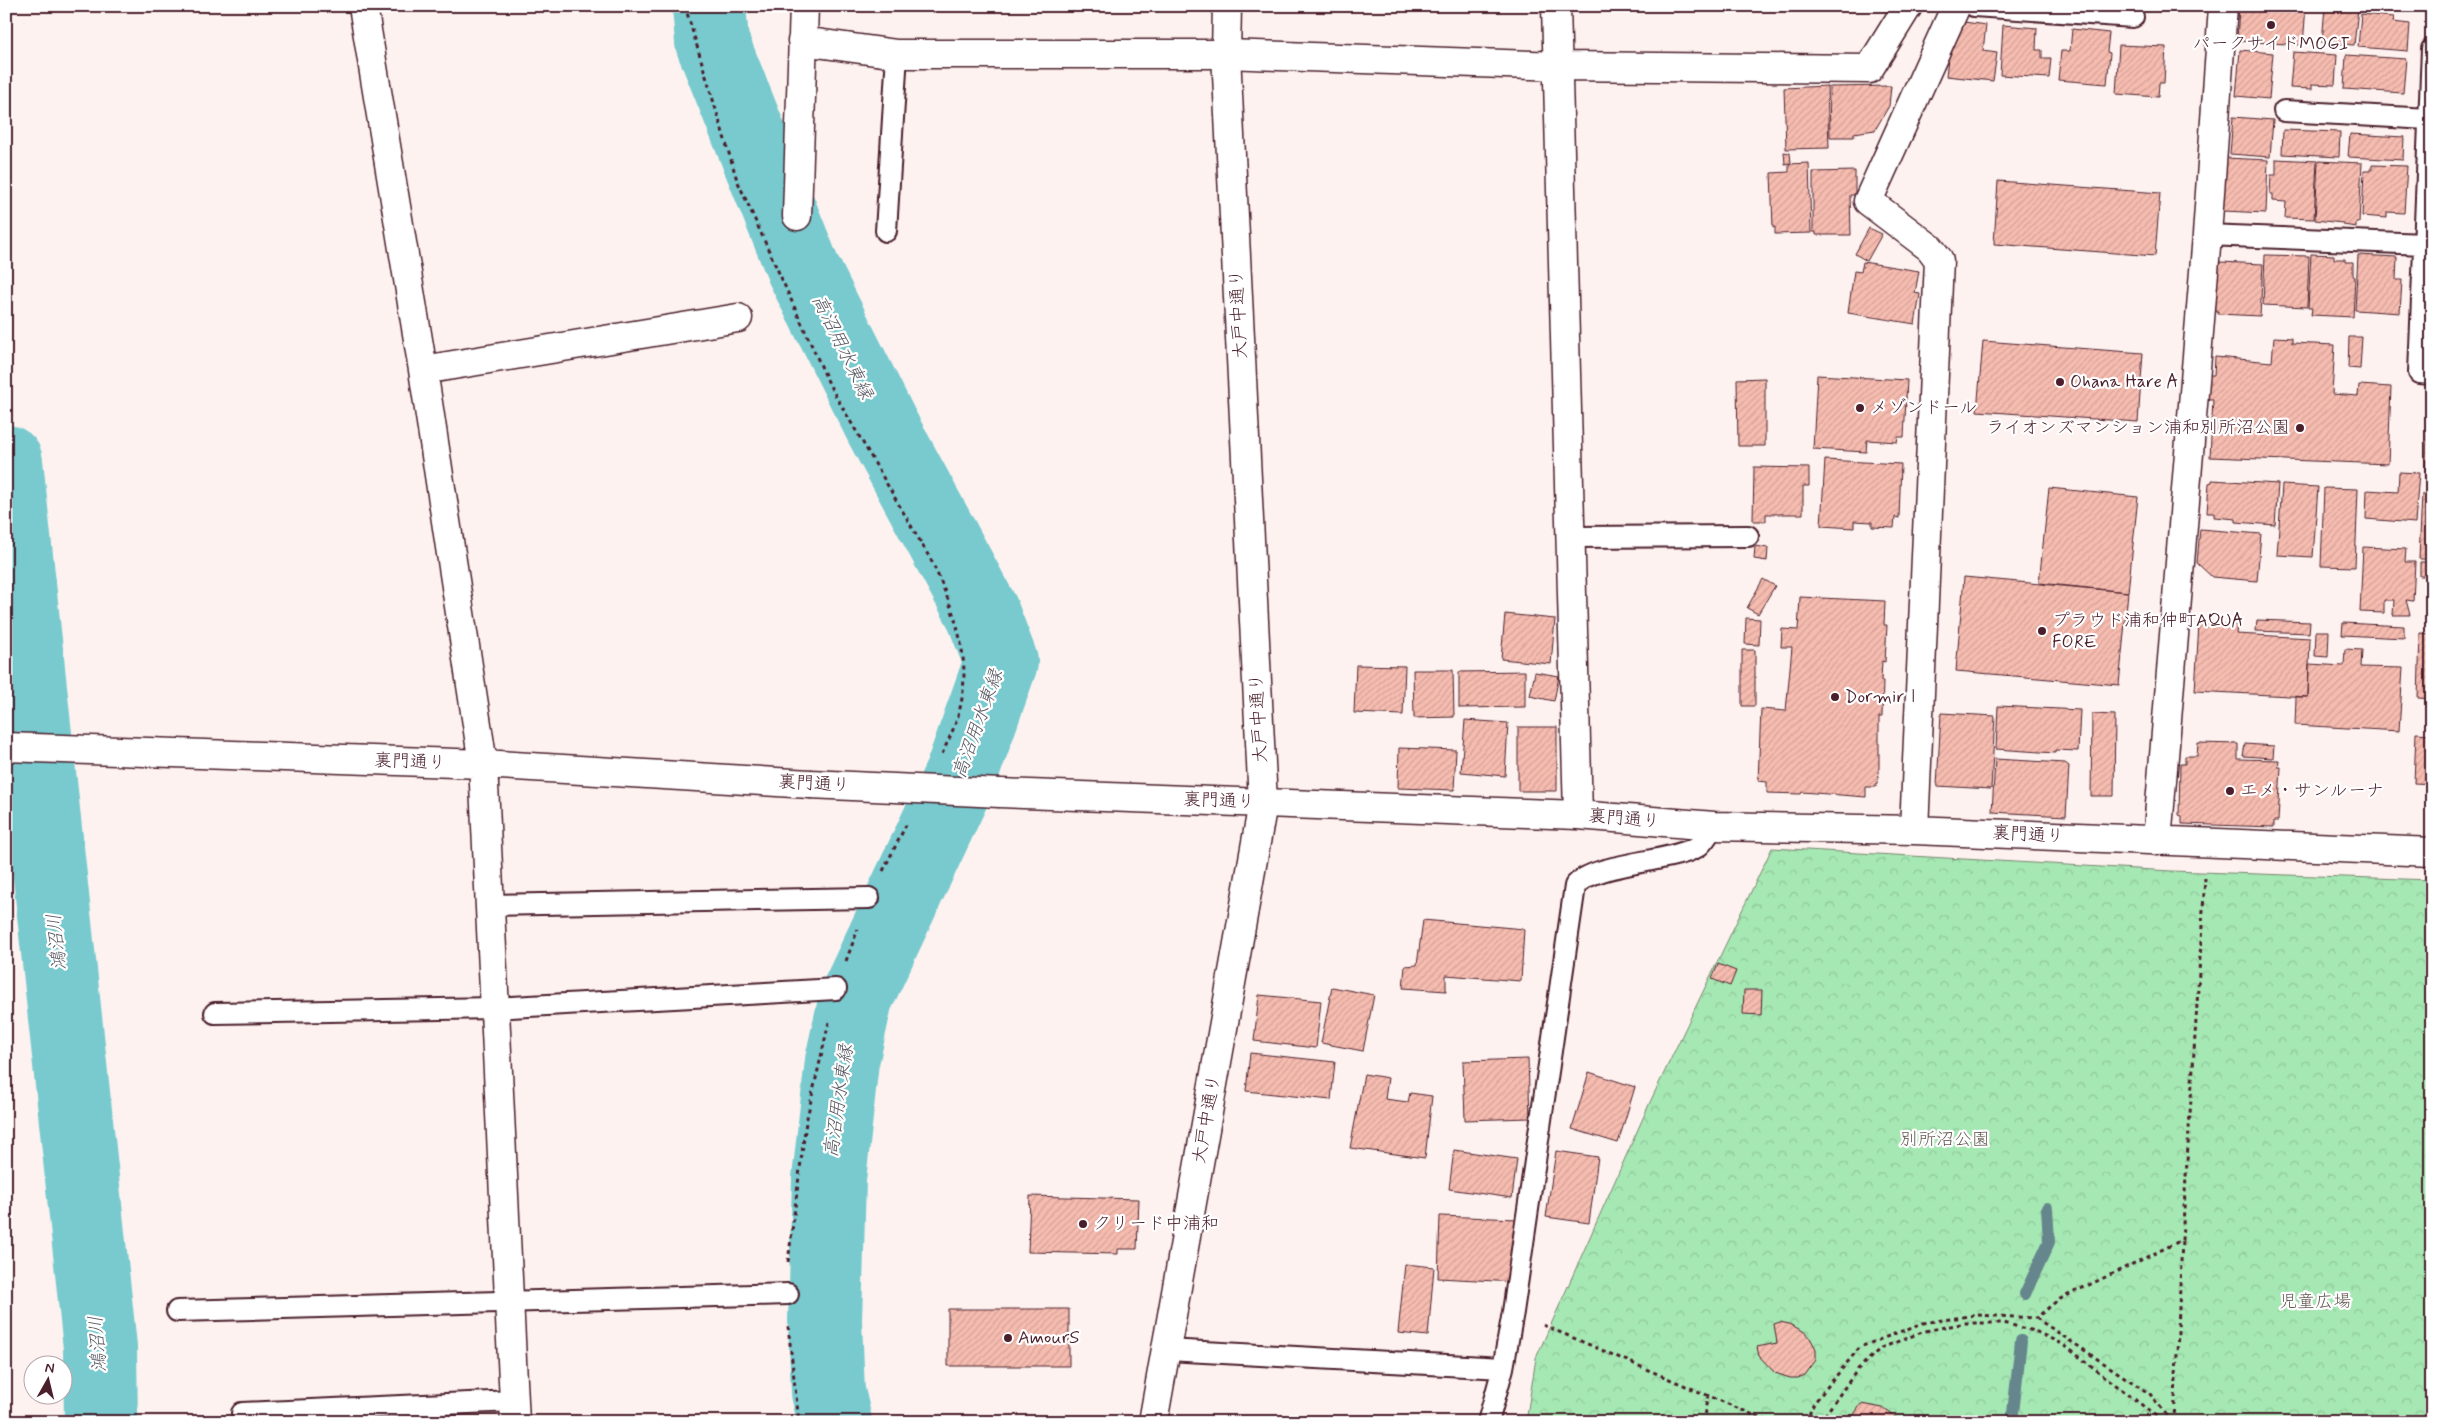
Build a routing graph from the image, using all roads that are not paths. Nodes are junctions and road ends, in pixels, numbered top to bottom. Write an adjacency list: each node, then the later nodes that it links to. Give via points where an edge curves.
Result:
1 (363, 6): 22 (street)
2 (804, 6): 10 (street)
3 (1227, 6): 13 (street, 大戸中通り)
4 (1556, 6): 14 (street)
5 (1908, 6): 14 (street, via 1869,69)
6 (1956, 6): 31 (street, via 1868,201 1930,248 1939,260)
7 (1974, 6): 9 (lane)
8 (2223, 6): 19 (street)
9 (2133, 18)
10 (802, 41): 12 (street); 17 (street)
11 (2432, 49): 16 (lane)
12 (897, 54): 13 (street); 18 (lane)
13 (1226, 54): 14 (street); 28 (street, 大戸中通り)
14 (1558, 66): 25 (street)
15 (2284, 111): 16 (lane)
16 (2429, 119): 20 (lane)
17 (797, 216)
18 (886, 231)
19 (2207, 235): 20 (lane); 32 (street)
20 (2424, 244): 23 (lane, via 2419,374)
21 (738, 318): 22 (street)
22 (423, 370): 27 (street)
23 (2432, 374)
24 (1748, 536): 25 (lane)
25 (1570, 537): 29 (street)
26 (6, 747): 27 (street, 裏門通り)
27 (483, 764): 28 (street, 裏門通り, bridge, via 810,784); 35 (street)
28 (1263, 803): 29 (street, 裏門通り); 42 (street, 大戸中通り)
29 (1578, 815): 30 (street, 裏門通り)
30 (1714, 826): 31 (street, 裏門通り); 43 (lane, via 1698,846 1599,873 1579,880 1575,886)
31 (1914, 830): 32 (street, 裏門通り)
32 (2157, 841): 33 (street, 裏門通り)
33 (2432, 852)
34 (869, 898): 35 (lane)
35 (489, 905): 37 (street)
36 (836, 989): 37 (lane)
37 (494, 1008): 38 (lane); 40 (street)
38 (215, 1013)
39 (788, 1294): 40 (lane)
40 (509, 1301): 41 (lane); 44 (street)
41 (177, 1311)
42 (1167, 1350): 43 (lane); 46 (street, 大戸中通り)
43 (1503, 1368): 47 (lane)
44 (514, 1412): 45 (lane)
45 (242, 1413)
46 (1153, 1422)
47 (1488, 1422)

